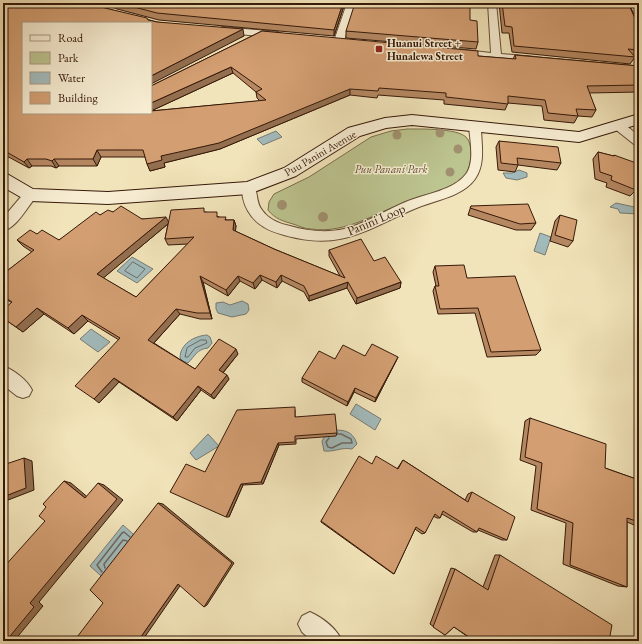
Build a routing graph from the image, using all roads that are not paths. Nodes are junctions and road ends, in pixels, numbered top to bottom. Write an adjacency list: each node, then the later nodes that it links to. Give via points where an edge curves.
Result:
1 (351, 3): 9 (street)
2 (492, 3): 11 (street)
3 (635, 3): 4 (street)
4 (639, 12)
5 (210, 29): 6 (street)
6 (261, 33): 7 (street); 8 (street)
7 (285, 36)
8 (248, 40)
9 (339, 41)
10 (449, 52): 11 (street)
11 (496, 56): 12 (street)
12 (544, 60)
13 (639, 119): 15 (street, Puu Panini Avenue)
14 (475, 126): 15 (street, Puu Panini Avenue, via 579,137); 18 (street, Puu Panini Avenue, via 412,120 385,123 354,132 290,172); 18 (street, Panini Loop, via 475,170 465,183 347,233 298,235 271,224 259,216 252,207)
15 (619, 126): 16 (street)
16 (639, 142)
17 (3, 179): 19 (street)
18 (249, 188): 19 (street, Puu Panini Avenue, via 108,198)
19 (30, 196): 20 (street)
20 (3, 226)
21 (3, 374): 22 (street)
22 (23, 390)
23 (310, 624): 24 (street)
24 (330, 641)

